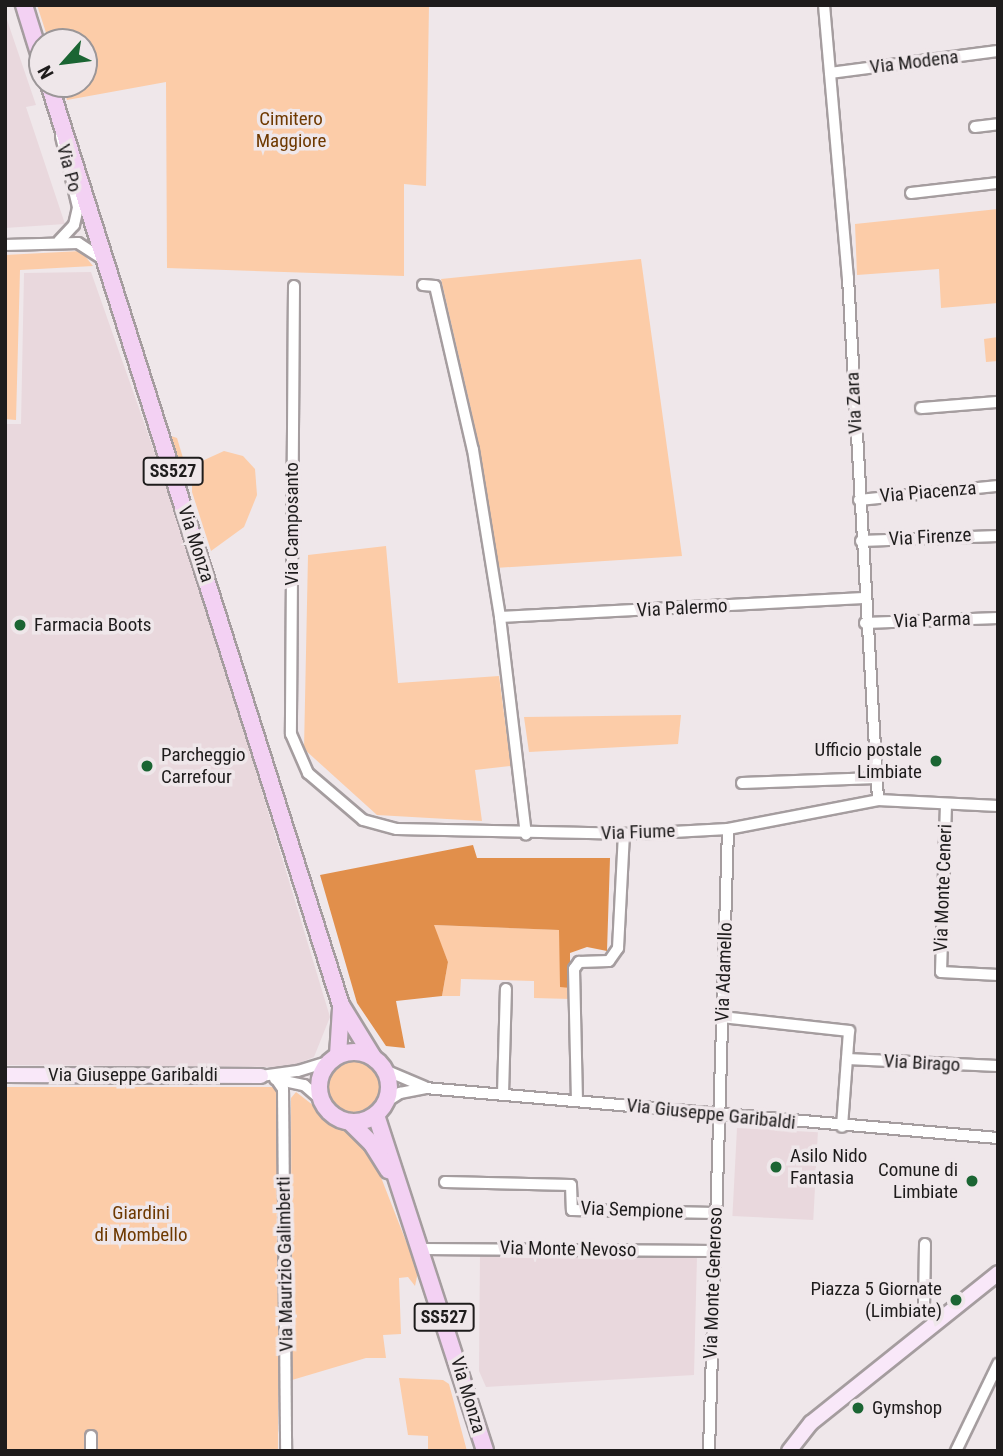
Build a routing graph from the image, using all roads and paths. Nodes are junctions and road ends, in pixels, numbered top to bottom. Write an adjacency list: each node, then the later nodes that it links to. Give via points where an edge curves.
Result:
1 (24, 5): 3 (main road)
2 (824, 5): 5 (street, Via Zara)
3 (31, 28)
4 (998, 51): 5 (street, Via Modena)
5 (830, 73): 20 (street, Via Zara, via 848,278)
6 (53, 98): 9 (main road, Via Monza / SS527)
7 (998, 124): 8 (street)
8 (975, 127)
9 (64, 133): 12 (street, Via Po, via 60,147 78,207 74,225); 14 (main road, Via Monza / SS527)
10 (998, 183): 11 (street)
11 (911, 193)
12 (59, 241): 13 (street); 14 (street, via 86,246)
13 (5, 245)
14 (106, 262): 38 (main road, Via Monza / SS527)
15 (423, 285): 24 (street, via 435,286 473,450)
16 (294, 286): 27 (street, Via Camposanto, via 290,734)
17 (998, 402): 18 (street)
18 (921, 408)
19 (998, 486): 20 (street, Via Piacenza)
20 (859, 500): 22 (street, Via Zara)
21 (998, 536): 22 (street, Via Firenze)
22 (861, 541): 23 (street, Via Zara)
23 (864, 598): 24 (street, Via Palermo); 26 (street, Via Zara)
24 (500, 617): 34 (street)
25 (998, 618): 26 (street, Via Parma)
26 (865, 623): 28 (street, Via Zara)
27 (299, 760): 34 (street, Via Fiume, via 314,778 375,825)
28 (876, 778): 29 (street); 30 (street, Via Zara)
29 (742, 783)
30 (878, 800): 31 (street, Via Fiume); 33 (street, Via Fiume)
31 (946, 804): 32 (street, Via Fiume); 36 (street, Via Monte Ceneri, via 941,972)
32 (998, 806)
33 (728, 829): 35 (street, Via Fiume); 39 (street, Via Adamello)
34 (526, 834): 35 (street, Via Fiume)
35 (624, 834): 51 (street, via 618,948 609,961 579,961 575,969)
36 (998, 975)
37 (506, 989): 49 (street)
38 (341, 1005): 40 (main road, Via Monza / SS527); 41 (main road, Via Monza / SS527)
39 (722, 1017): 42 (street, via 849,1031); 53 (street, Via Adamello)
40 (373, 1057): 41 (main road, via 358,1052); 44 (main road)
41 (334, 1058): 46 (street, Via Giuseppe Garibaldi, via 299,1071); 50 (main road, via 320,1079)
42 (847, 1059): 43 (street, Via Birago); 55 (street)
43 (998, 1066)
44 (385, 1070): 48 (street, Via Giuseppe Garibaldi); 52 (main road, via 389,1086)
45 (5, 1075): 46 (street, Via Giuseppe Garibaldi)
46 (261, 1076): 47 (street, Via Giuseppe Garibaldi)
47 (276, 1079): 50 (street, Via Giuseppe Garibaldi, via 304,1085); 72 (street, Via Maurizio Galimberti, via 283,1088)
48 (425, 1088): 49 (street, Via Giuseppe Garibaldi); 52 (street, Via Giuseppe Garibaldi, via 400,1093)
49 (503, 1094): 51 (street, Via Giuseppe Garibaldi)
50 (321, 1100): 54 (main road, via 332,1115)
51 (577, 1101): 53 (street, Via Giuseppe Garibaldi)
52 (381, 1109): 54 (main road); 59 (main road, Via Monza / SS527)
53 (719, 1115): 55 (street, Via Giuseppe Garibaldi); 58 (street, Via Monte Generoso)
54 (350, 1122): 59 (main road, Via Monza / SS527, via 380,1156)
55 (842, 1127): 56 (street, Via Giuseppe Garibaldi)
56 (998, 1139)
57 (445, 1182): 58 (street, Via Sempione, via 571,1185 572,1210)
58 (715, 1213): 62 (street, Via Monte Generoso)
59 (412, 1219): 61 (main road, Via Monza / SS527)
60 (925, 1244): 65 (street, via 924,1308)
61 (421, 1249): 62 (street, Via Monte Nevoso); 68 (main road, Via Monza / SS527)
62 (714, 1251): 75 (street, Via Monte Generoso)
63 (998, 1273): 65 (street)
64 (998, 1283): 66 (street, via 948,1323)
65 (936, 1323): 66 (street)
66 (914, 1342): 69 (street)
67 (998, 1364): 78 (street)
68 (475, 1416): 73 (street); 74 (main road, Via Monza / SS527)
69 (811, 1423): 76 (street, via 789,1437); 77 (street)
70 (91, 1436): 71 (street)
71 (91, 1451)
72 (286, 1451)
73 (479, 1451)
74 (485, 1451)
75 (709, 1451)
76 (778, 1451)
77 (789, 1451)
78 (956, 1451)

